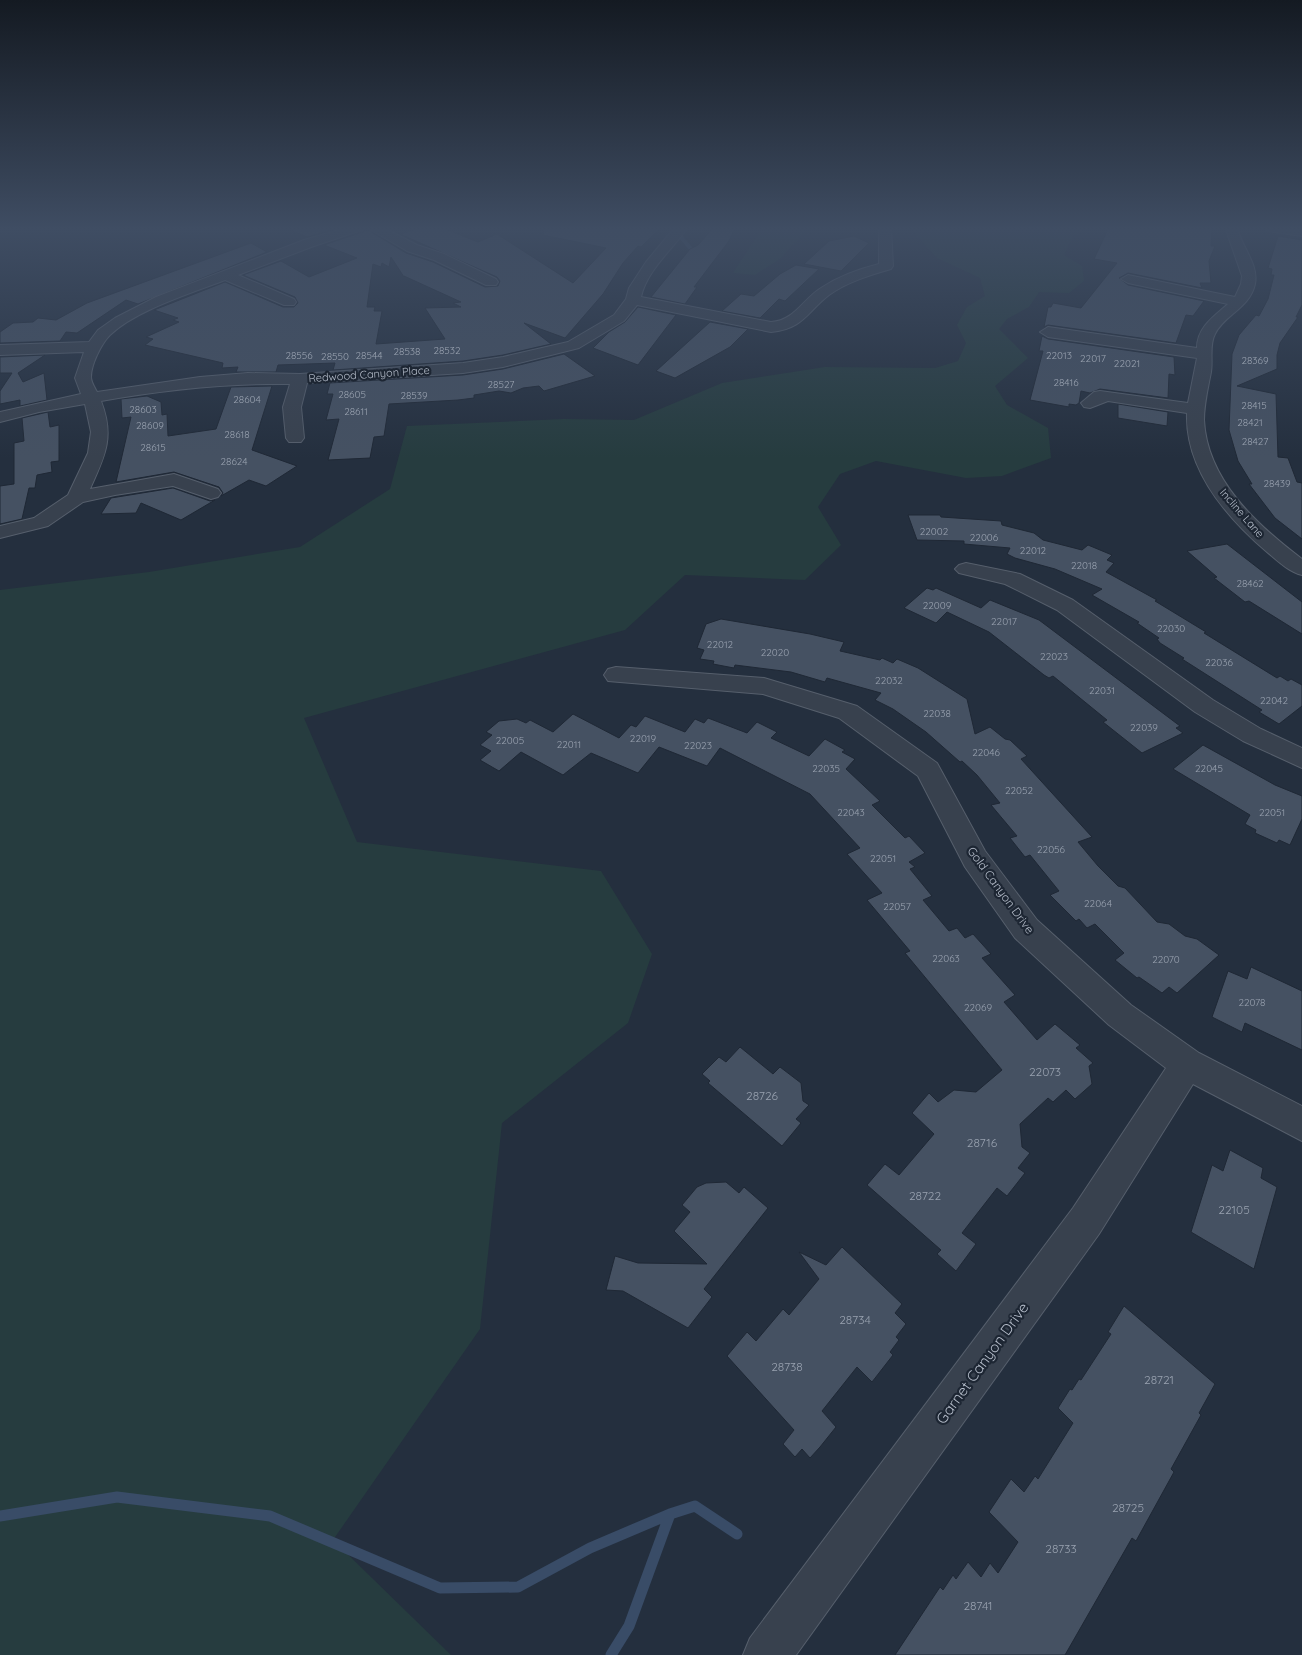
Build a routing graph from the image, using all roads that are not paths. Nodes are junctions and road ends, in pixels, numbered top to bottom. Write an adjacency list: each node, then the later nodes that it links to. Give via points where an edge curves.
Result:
1 (153, 304): 7 (street, via 103,333)
2 (629, 304): 10 (street, Redwood Canyon Place, via 618,318 596,334 542,354 463,368)
3 (655, 304): 4 (street, via 780,328 796,321)
4 (811, 304)
5 (1236, 304): 9 (street, Incline Lane, via 1211,326 1205,339)
6 (1048, 332): 9 (street)
7 (94, 348): 8 (street); 11 (street, via 83,378)
8 (0, 350)
9 (1205, 354): 13 (street, Incline Lane)
10 (300, 379): 11 (street, Redwood Canyon Place, via 248,378 200,382); 15 (street, via 292,407)
11 (90, 399): 14 (street, Redwood Canyon Place); 17 (street, via 100,432 96,453)
12 (1090, 403): 13 (street, via 1100,396 1108,396)
13 (1197, 409): 20 (street, Incline Lane, via 1196,426 1204,461 1223,494 1270,545)
14 (0, 417)
15 (295, 438)
16 (211, 493): 17 (street, via 174,480)
17 (76, 498): 18 (street, via 46,520)
18 (0, 532)
19 (966, 569): 22 (street, via 1012,579 1065,605 1204,706 1252,735)
20 (1302, 569)
21 (616, 675): 23 (street, Gold Canyon Drive, via 764,686 848,712 928,770 975,860 1026,928 1120,1015)
22 (1302, 758)
23 (1187, 1064): 24 (street, Gold Canyon Drive); 25 (street, Garnet Canyon Drive, via 1086,1221)
24 (1302, 1124)
25 (767, 1655)

